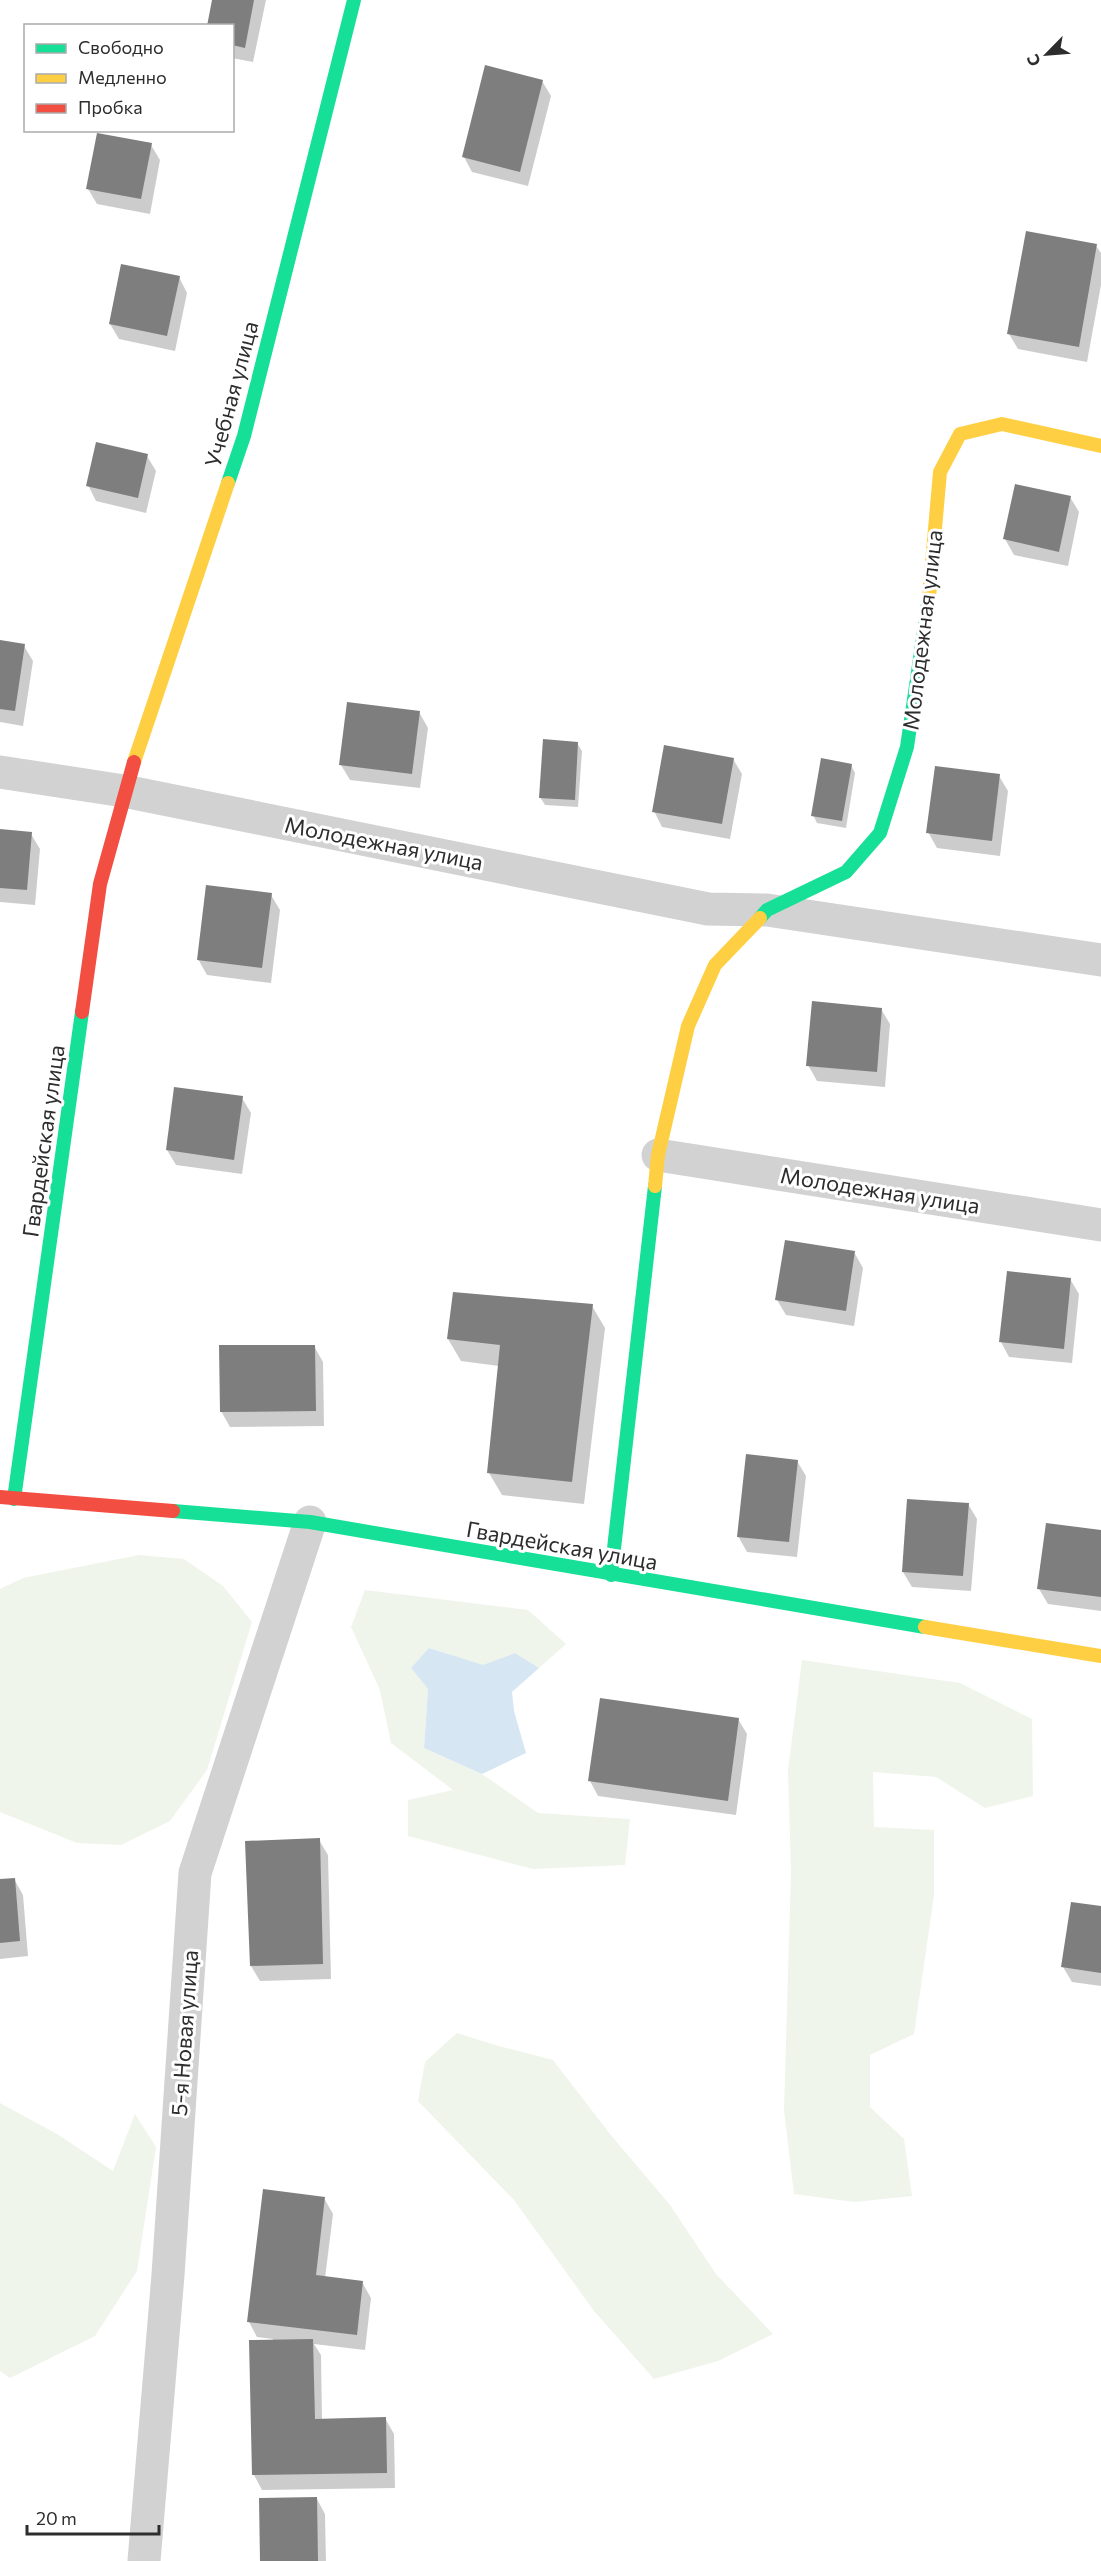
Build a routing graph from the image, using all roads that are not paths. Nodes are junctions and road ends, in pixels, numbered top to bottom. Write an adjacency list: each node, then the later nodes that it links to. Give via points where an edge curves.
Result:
1 (354, 0): 4 (street, Учебная улица, via 244,436)
2 (1101, 446): 5 (street, Молодежная улица, via 1002,424 960,434 939,472 933,568 907,747 880,832 846,872)
3 (0, 772): 4 (street, Молодежная улица)
4 (124, 791): 5 (street, Молодежная улица, via 708,909); 9 (street, Гвардейская улица, via 100,884)
5 (767, 910): 6 (street, Молодежная улица); 7 (street, Молодежная улица, via 715,965 688,1026)
6 (1101, 960)
7 (658, 1155): 8 (street, Молодежная улица); 11 (street, Молодежная улица)
8 (1101, 1225)
9 (7, 1498): 10 (street, Гвардейская улица)
10 (310, 1522): 11 (street, Гвардейская улица); 13 (street, 5-я Новая улица, via 195,1873)
11 (611, 1575): 12 (street, Гвардейская улица)
12 (1101, 1656)
13 (144, 2561)

